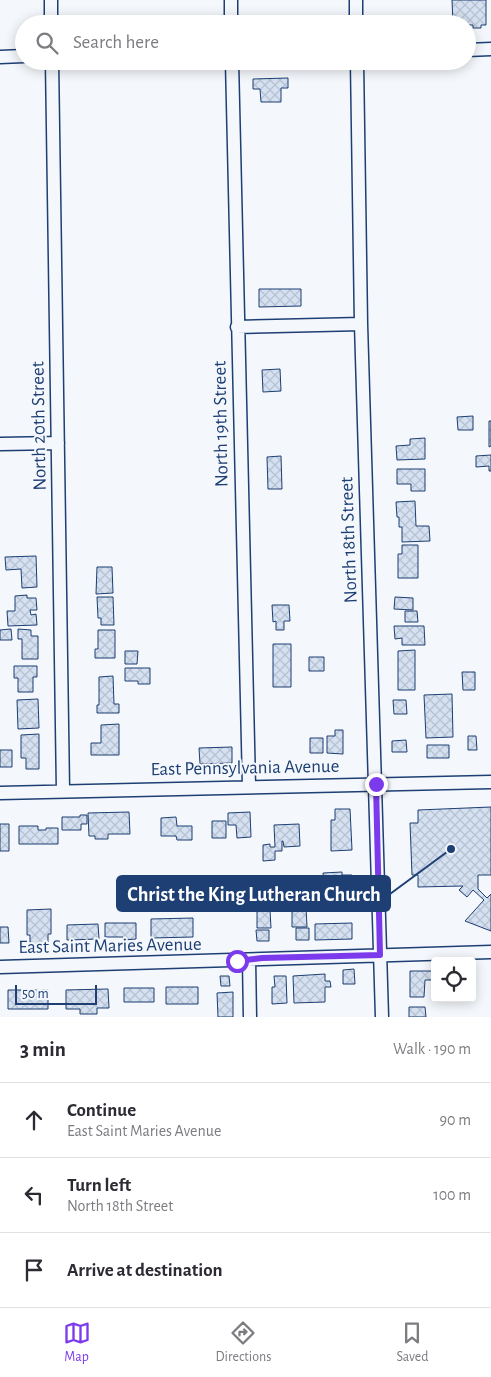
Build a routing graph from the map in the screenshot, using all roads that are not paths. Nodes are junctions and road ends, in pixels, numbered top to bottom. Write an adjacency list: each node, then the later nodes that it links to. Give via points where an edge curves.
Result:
1 (51, 0): 4 (street)
2 (231, 0): 5 (street)
3 (356, 0): 6 (street)
4 (52, 15)
5 (231, 15)
6 (356, 15)
7 (491, 49): 8 (street)
8 (476, 50)
9 (15, 56): 10 (street)
10 (0, 57)
11 (52, 70): 16 (street, North 20th Street)
12 (232, 70): 15 (street, North 19th Street)
13 (357, 70): 14 (street, North 18th Street)
14 (362, 324): 15 (street); 19 (street, North 18th Street)
15 (237, 327): 20 (street, North 19th Street)
16 (58, 443): 17 (street); 21 (street, North 20th Street)
17 (0, 444)
18 (491, 782): 19 (street, East Pennsylvania Avenue)
19 (376, 784): 20 (street, East Pennsylvania Avenue); 24 (street, North 18th Street)
20 (249, 786): 21 (street, East Pennsylvania Avenue)
21 (63, 791): 22 (street, East Pennsylvania Avenue)
22 (0, 793)
23 (491, 952): 24 (street, East Saint Maries Avenue)
24 (380, 955): 25 (street, East Saint Maries Avenue); 28 (street, North 18th Street)
25 (249, 960): 26 (street, East Saint Maries Avenue); 27 (street)
26 (0, 967)
27 (250, 1017)
28 (382, 1017)

